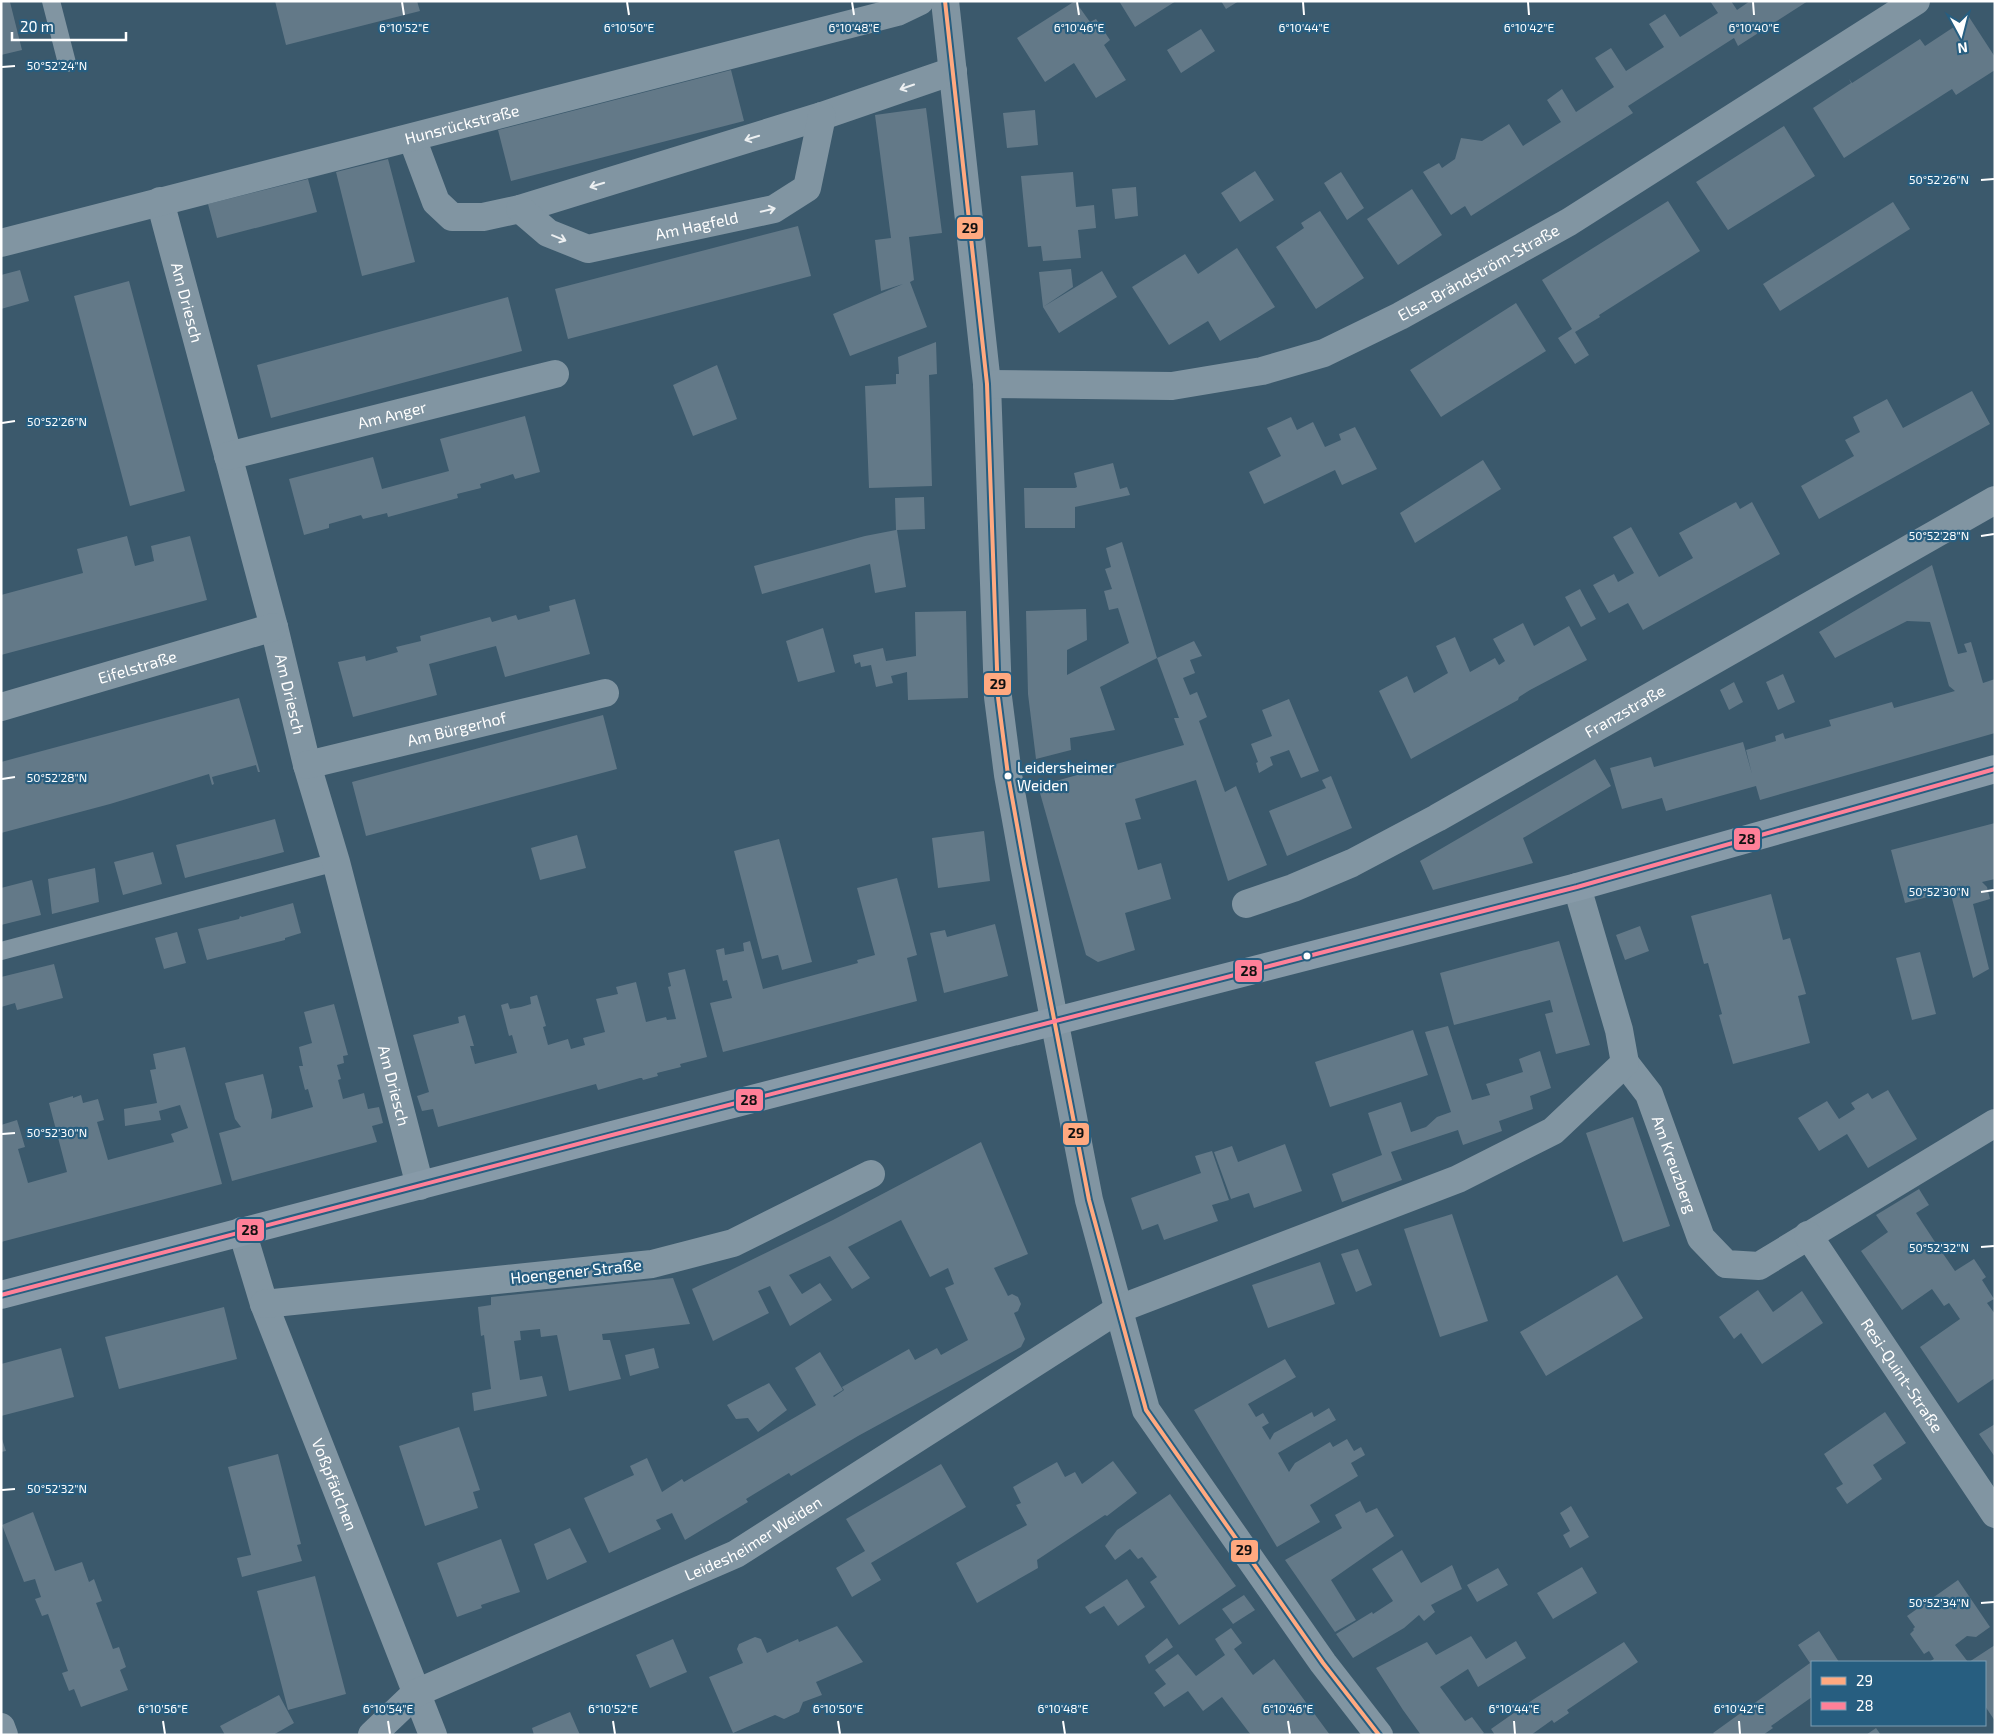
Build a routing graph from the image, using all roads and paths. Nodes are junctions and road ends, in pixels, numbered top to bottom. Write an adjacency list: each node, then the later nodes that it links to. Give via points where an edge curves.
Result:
1 (51, 1): 5 (lane)
2 (920, 1): 8 (street, Hunsrückstraße, via 896,12)
3 (945, 1): 6 (street)
4 (1916, 1): 13 (street, Elsa-Brändström-Straße, via 1569,222 1400,316 1324,353 1262,371 1172,386)
5 (67, 63)
6 (953, 71): 7 (street, one-way to 7); 13 (street)
7 (822, 116): 10 (street, one-way to 10); 10 (street, Am Hagfeld, one-way to 7, via 548,233 588,249 774,209 807,188)
8 (412, 138): 9 (street, Hunsrückstraße); 10 (street, via 436,202 452,217 483,217)
9 (160, 201): 11 (street, Hunsrückstraße); 14 (street, Am Driesch)
10 (520, 209)
11 (1, 243)
12 (555, 374): 14 (street, Am Anger)
13 (987, 384): 25 (street, via 998,697 1008,775)
14 (228, 456): 16 (street, Am Driesch)
15 (1995, 500): 23 (street, Franzstraße, via 1352,863)
16 (274, 627): 18 (street, Eifelstraße); 19 (street, Am Driesch)
17 (604, 693): 19 (street, Am Bürgerhof)
18 (1, 707)
19 (307, 765): 21 (street, Am Driesch)
20 (1995, 768): 22 (main road)
21 (336, 862): 24 (lane); 29 (street, Am Driesch)
22 (1577, 887): 25 (main road); 26 (street, Am Kreuzberg, via 1619,1030)
23 (1246, 904)
24 (1, 951)
25 (1054, 1022): 29 (main road); 34 (street, via 1088,1200)
26 (1625, 1063): 31 (street, Am Kreuzberg, via 1649,1094 1701,1238 1726,1264 1759,1266); 34 (street, via 1553,1131 1458,1179)
27 (1995, 1123): 31 (street)
28 (871, 1174): 33 (street, Hoengener Straße, via 733,1243 652,1264)
29 (420, 1186): 30 (main road)
30 (242, 1231): 32 (main road); 33 (street, Voßpfädchen)
31 (1808, 1236): 35 (street, Resi-Quint-Straße)
32 (1, 1295)
33 (264, 1304): 36 (street, Voßpfädchen)
34 (1119, 1309): 36 (street, Leidesheimer Weiden, via 736,1554); 41 (street, via 1146,1410 1323,1663)
35 (1995, 1514)
36 (416, 1693): 39 (street, Leidesheimer Weiden); 40 (street, Voßpfädchen)
37 (1, 1727): 38 (street)
38 (4, 1735)
39 (372, 1735)
40 (433, 1735)
41 (1380, 1735)

